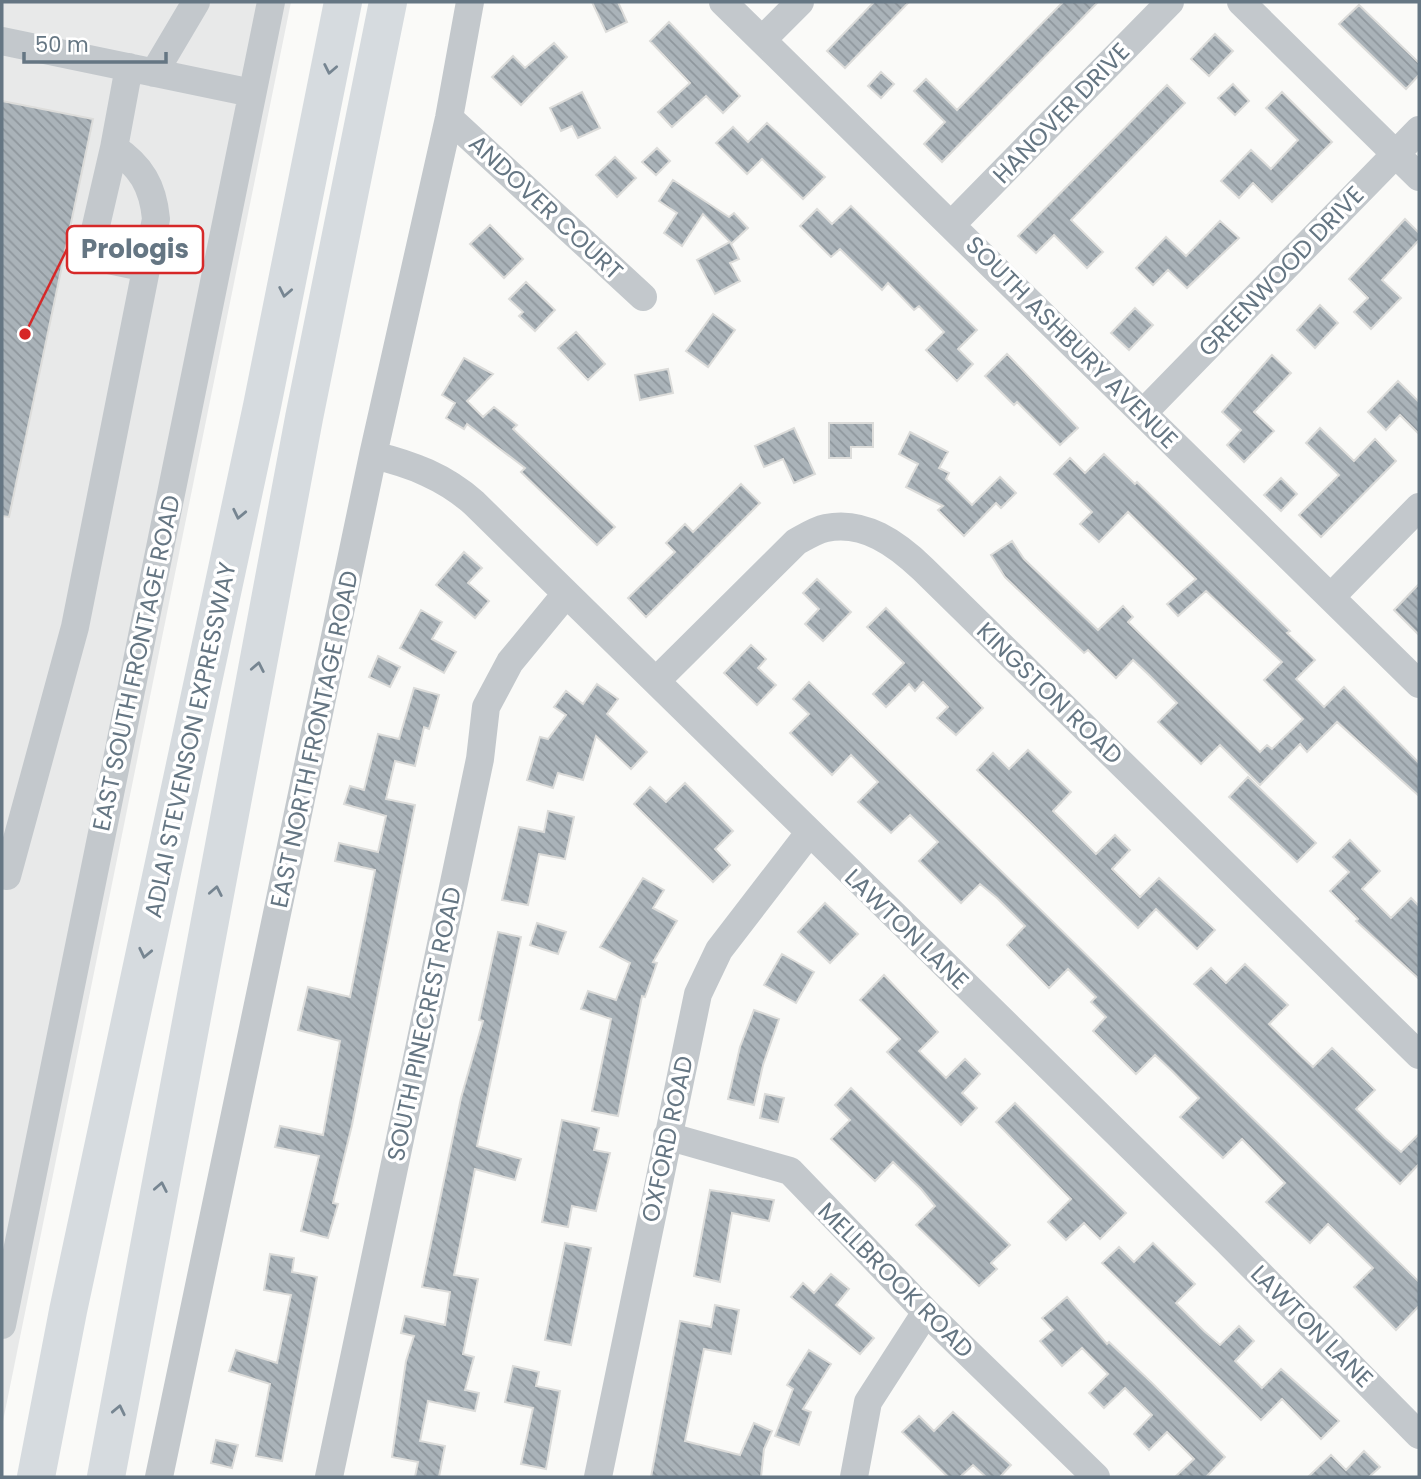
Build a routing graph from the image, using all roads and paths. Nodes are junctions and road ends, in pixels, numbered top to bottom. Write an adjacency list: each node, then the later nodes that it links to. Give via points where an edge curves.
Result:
1 (196, 2): 12 (street)
2 (271, 2): 13 (street, EAST SOUTH FRONTAGE ROAD)
3 (343, 2): 36 (highway, ADLAI STEVENSON EXPRESSWAY, one-way to 36)
4 (388, 2): 37 (highway, ADLAI STEVENSON EXPRESSWAY, one-way to 4, via 304,418)
5 (470, 2): 14 (street, EAST NORTH FRONTAGE ROAD)
6 (723, 2): 10 (street, SOUTH ASHBURY AVENUE)
7 (800, 2): 10 (street)
8 (1170, 2): 19 (street, HANOVER DRIVE)
9 (1241, 2): 17 (street)
10 (762, 40): 19 (street, SOUTH ASHBURY AVENUE)
11 (2, 41): 12 (street)
12 (141, 70): 13 (street); 16 (street)
13 (252, 93): 34 (street, EAST SOUTH FRONTAGE ROAD)
14 (449, 118): 21 (street, ANDOVER COURT); 23 (street, EAST NORTH FRONTAGE ROAD)
15 (1419, 130): 17 (street, GREENWOOD DRIVE)
16 (114, 148): 20 (street, via 146,178 154,196 156,219); 20 (street, via 89,256)
17 (1396, 154): 18 (street); 22 (street, GREENWOOD DRIVE)
18 (1419, 177)
19 (952, 224): 22 (street, SOUTH ASHBURY AVENUE)
20 (147, 268): 30 (street, via 75,627 7,876)
21 (643, 297)
22 (1144, 412): 26 (street, SOUTH ASHBURY AVENUE)
23 (373, 455): 25 (street, LAWTON LANE, via 433,474 459,489); 38 (street, EAST NORTH FRONTAGE ROAD)
24 (1419, 507): 26 (street)
25 (566, 594): 27 (street, LAWTON LANE); 39 (street, SOUTH PINECREST ROAD, via 510,662 486,707 480,759)
26 (1332, 597): 28 (street, SOUTH ASHBURY AVENUE)
27 (657, 680): 29 (street, LAWTON LANE); 31 (street, KINGSTON ROAD, via 796,542 825,528 846,527 887,539 923,569)
28 (1419, 684)
29 (809, 833): 32 (street, OXFORD ROAD, via 719,950 698,994); 35 (street, LAWTON LANE)
30 (2, 875)
31 (1419, 1055)
32 (667, 1136): 33 (street, MELLBROOK ROAD, via 790,1171); 40 (street, OXFORD ROAD)
33 (926, 1312): 41 (street, via 868,1402); 42 (street, MELLBROOK ROAD)
34 (3, 1314)
35 (1419, 1435)
36 (36, 1477)
37 (106, 1477)
38 (159, 1477)
39 (329, 1477)
40 (598, 1477)
41 (854, 1477)
42 (1096, 1477)

